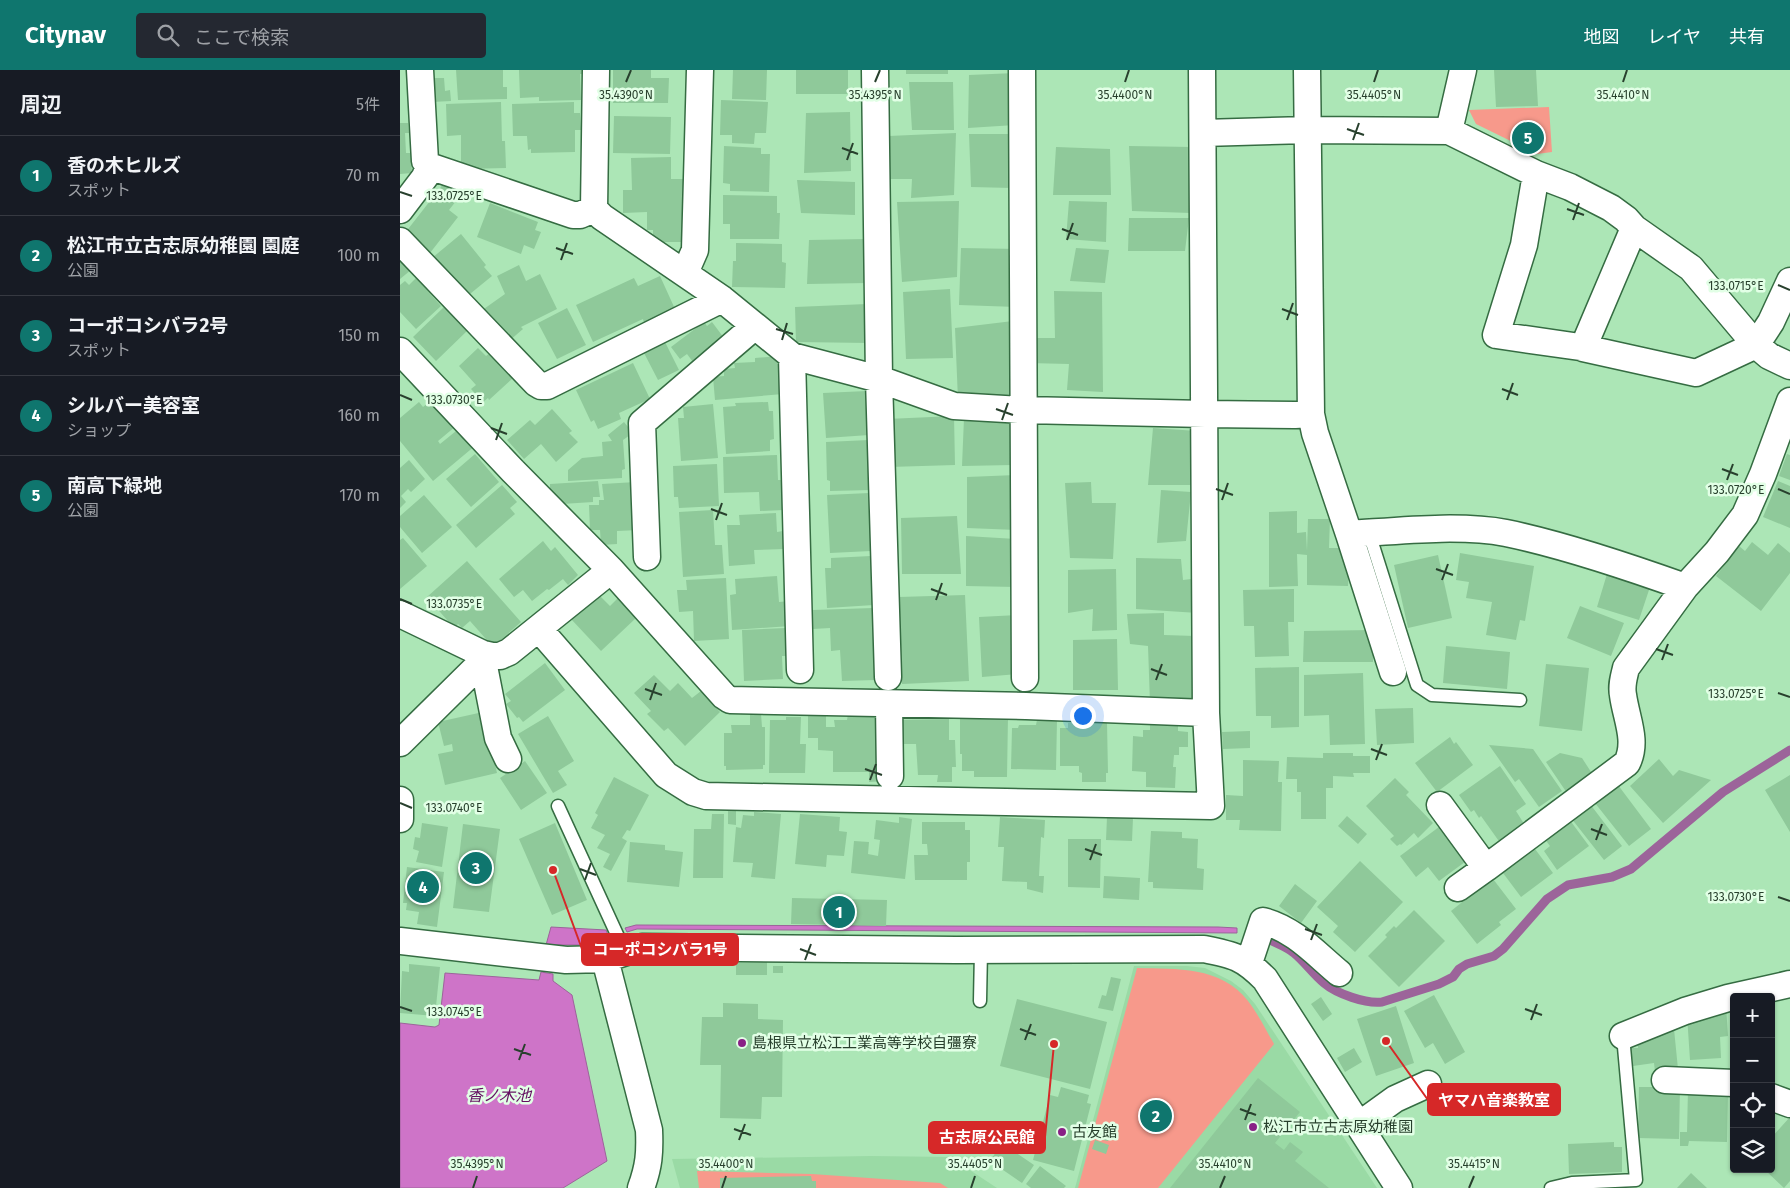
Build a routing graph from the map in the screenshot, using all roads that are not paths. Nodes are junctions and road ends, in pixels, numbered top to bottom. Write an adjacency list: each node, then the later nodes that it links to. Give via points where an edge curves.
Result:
1 (405, 70): 10 (street)
2 (420, 70): 14 (street, via 425,161)
3 (596, 70): 16 (street)
4 (700, 70): 20 (street, via 695,250)
5 (875, 70): 29 (street)
6 (1022, 70): 31 (street)
7 (1202, 70): 13 (street)
8 (1307, 70): 11 (street)
9 (1462, 70): 12 (street)
10 (400, 75)
11 (1308, 130): 12 (street); 13 (street); 33 (street)
12 (1449, 131): 15 (street)
13 (1203, 134): 32 (street)
14 (429, 166): 16 (street, via 573,215); 17 (street)
15 (1536, 174): 18 (street, via 1611,208); 25 (street, via 1524,245 1496,335)
16 (594, 209): 20 (street)
17 (400, 210)
18 (1634, 228): 24 (street, via 1691,268); 25 (street, via 1583,348)
19 (400, 241): 22 (street, via 541,386 547,386)
20 (685, 273): 22 (street)
21 (1790, 281): 24 (street)
22 (722, 299): 23 (street)
23 (755, 326): 26 (street); 35 (street, via 642,423)
24 (1756, 345): 25 (street, via 1696,373); 28 (street, via 1769,356)
25 (1587, 348)
26 (792, 356): 29 (street); 41 (street)
27 (402, 358): 36 (street)
28 (1790, 366)
29 (879, 379): 31 (street, via 954,406); 43 (street)
30 (1790, 401): 37 (street, via 1745,515)
31 (1024, 410): 32 (street); 44 (street)
32 (1205, 414): 33 (street); 47 (street)
33 (1311, 414): 34 (street, via 1314,434)
34 (1359, 533): 37 (street, via 1456,529 1504,533 1570,550); 42 (street); 45 (lane, via 1417,685 1432,695)
35 (647, 557)
36 (611, 570): 39 (street); 46 (street, via 730,700)
37 (1685, 587): 55 (street, via 1626,668 1622,693 1632,739 1627,763)
38 (400, 614): 40 (street)
39 (539, 629): 40 (street, via 509,652); 47 (street, via 666,774 693,792 706,796 1211,806)
40 (487, 659): 48 (street); 49 (street, via 498,738)
41 (800, 670)
42 (1393, 672)
43 (888, 676)
44 (1025, 678)
45 (1520, 700)
46 (888, 704): 47 (street); 50 (street)
47 (1206, 713)
48 (400, 743)
49 (508, 759)
50 (890, 776)
51 (400, 800): 54 (street)
52 (1440, 805): 55 (street)
53 (558, 806): 59 (lane)
54 (400, 819)
55 (1486, 868): 56 (street)
56 (1458, 888)
57 (400, 941): 59 (street, via 566,960)
58 (981, 950): 59 (street, via 642,947); 60 (street, via 1204,949 1229,954); 63 (lane)
59 (615, 956): 71 (street, via 649,1130 648,1170)
60 (1249, 963): 61 (street, via 1263,921 1295,935); 70 (street, via 1265,978)
61 (1339, 973)
62 (1790, 984): 64 (street, via 1685,1011)
63 (980, 1000)
64 (1623, 1036): 73 (lane, via 1636,1180 1572,1183)
65 (1665, 1080): 66 (street)
66 (1730, 1083)
67 (1428, 1084): 70 (street, via 1395,1099)
68 (1775, 1098): 69 (street)
69 (1790, 1104)
70 (1359, 1125): 72 (street)
71 (641, 1188)
72 (1399, 1188)
73 (1551, 1188)

